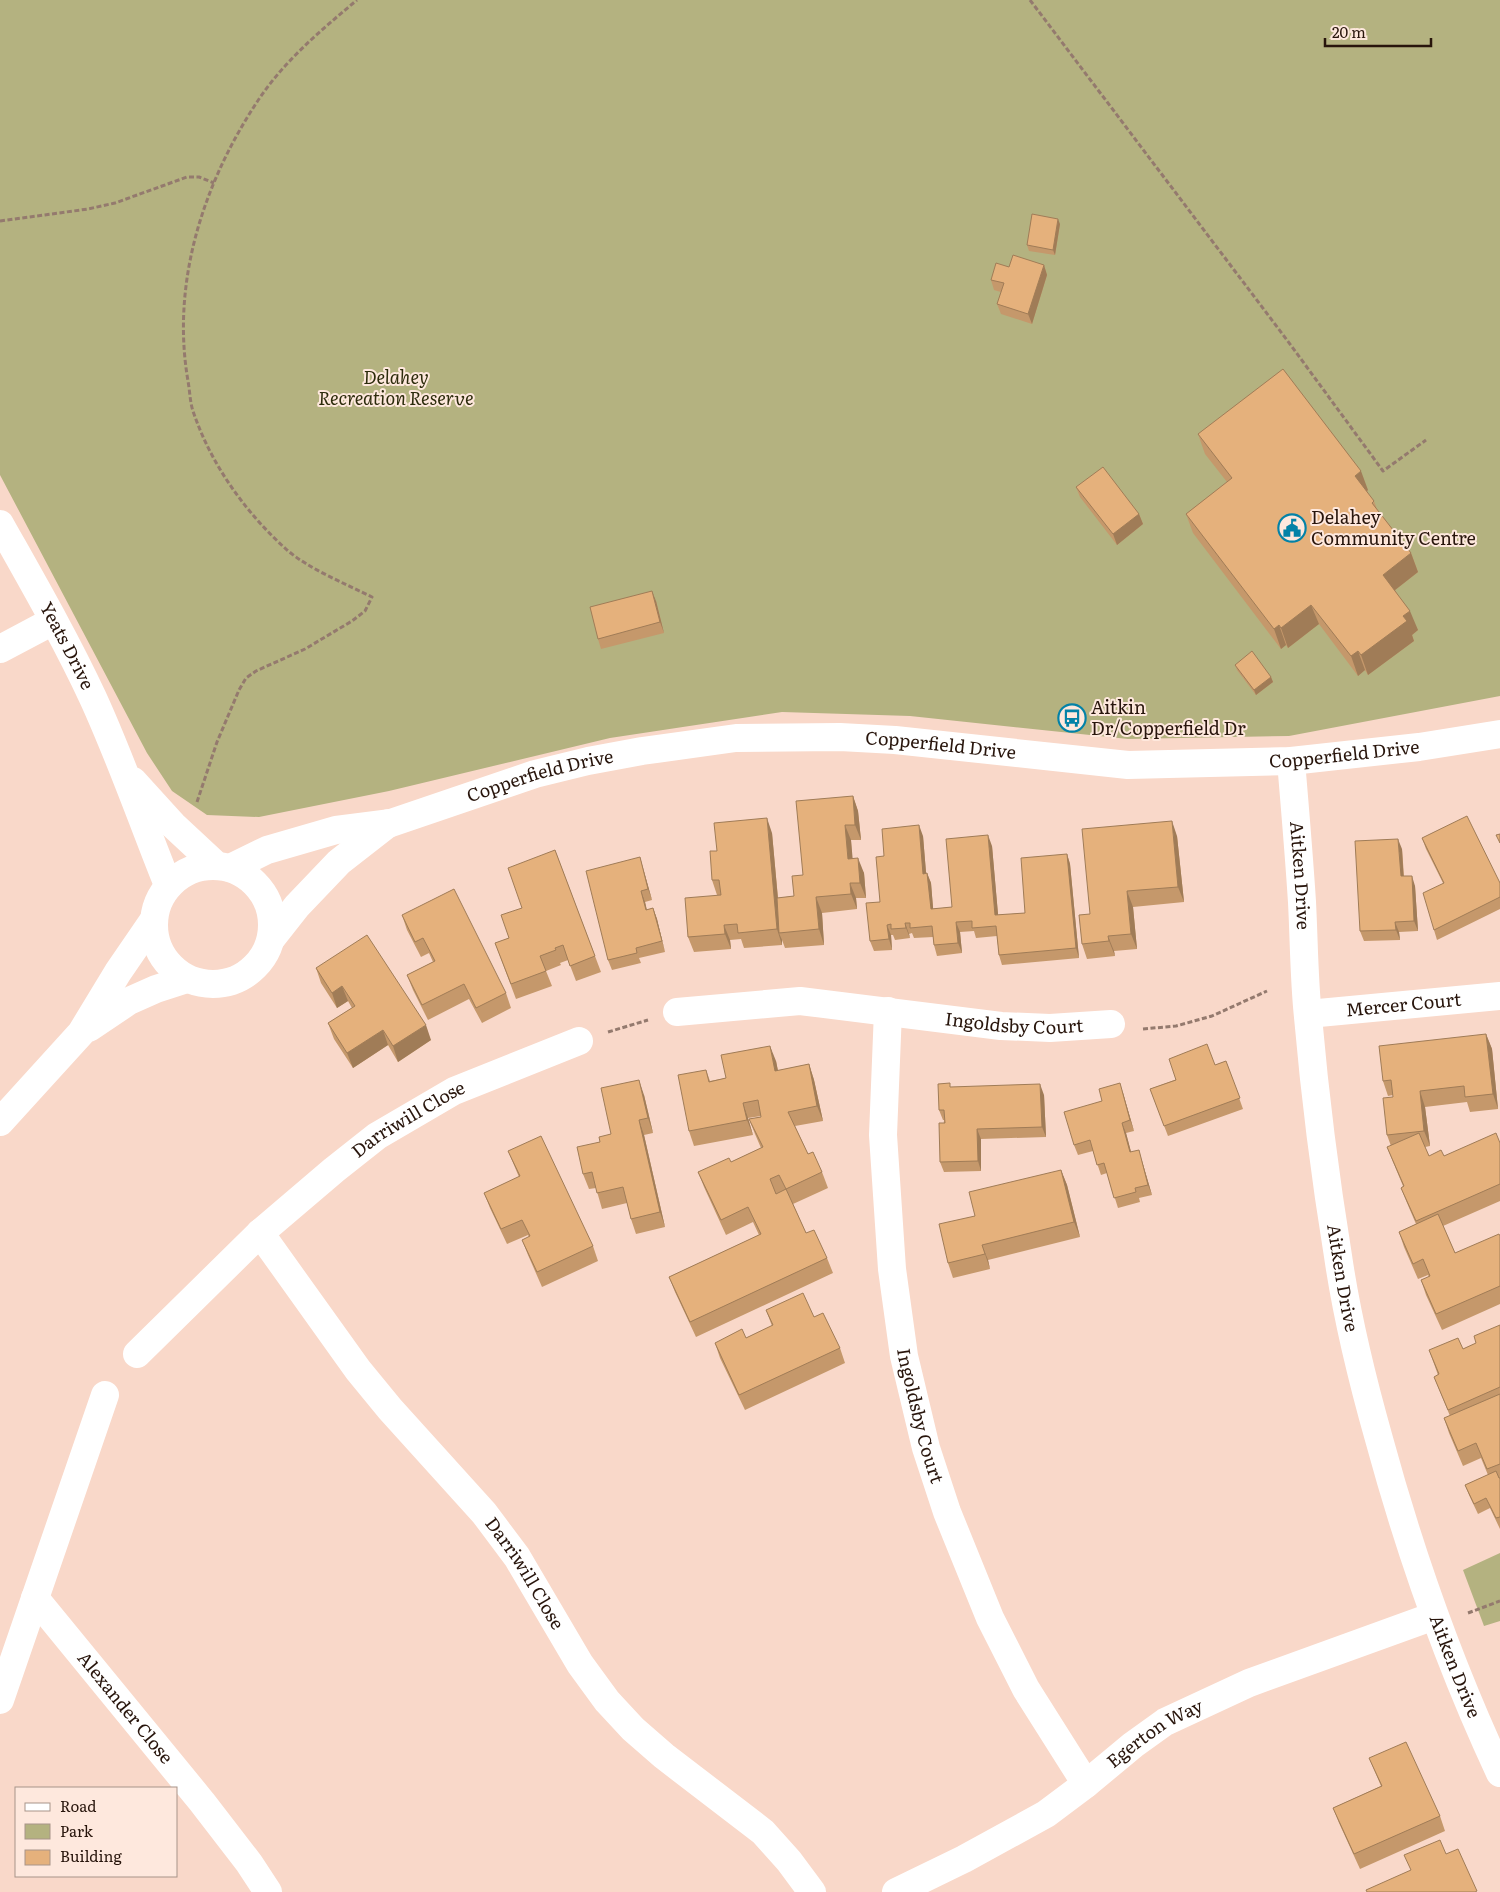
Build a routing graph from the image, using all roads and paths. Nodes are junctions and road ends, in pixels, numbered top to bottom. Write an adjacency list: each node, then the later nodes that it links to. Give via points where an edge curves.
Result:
1 (357, 0): 3 (path, via 292,57 257,101)
2 (1030, 0): 5 (path, via 1383,471)
3 (214, 183): 4 (path, via 199,177 187,177 114,203); 13 (path, via 195,234 186,279 182,329 193,412 206,446 222,474 267,530 288,551 372,597 365,611 352,621 305,650 246,678 217,742 192,816)
4 (0, 221)
5 (1426, 440)
6 (0, 524): 7 (street, Yeats Drive)
7 (54, 621): 8 (street); 11 (street, Yeats Drive)
8 (0, 649)
9 (1500, 734): 10 (street, Copperfield Drive)
10 (1292, 761): 12 (street, Copperfield Drive, via 1128,765 896,740 736,738 571,765); 23 (street, Aitken Drive)
11 (125, 772): 13 (street, Yeats Drive); 15 (street, Yeats Drive)
12 (391, 822): 14 (street, Copperfield Drive, via 327,832); 17 (street, Copperfield Drive, via 339,862)
13 (173, 825): 14 (street, Yeats Drive)
14 (223, 867): 15 (street, via 198,867); 17 (street, via 246,876 260,888 272,922)
15 (168, 885): 16 (street, via 155,908)
16 (153, 921): 18 (street, via 154,939 161,956 172,970); 25 (street)
17 (271, 939): 18 (street, via 253,970 239,979 222,984 204,984)
18 (187, 979): 25 (street, via 128,1001)
19 (1267, 991): 24 (path, via 1212,1016 1176,1026 1142,1030)
20 (1500, 996): 23 (street, Mercer Court)
21 (888, 1011): 22 (street, Ingoldsby Court, via 800,1000); 24 (street, Ingoldsby Court, via 1001,1026 1050,1028); 35 (street, Ingoldsby Court, via 883,1135 892,1269 904,1356 926,1448 947,1512 990,1618 1026,1689)
22 (677, 1012): 26 (path)
23 (1308, 1014): 32 (street, Aitken Drive, via 1326,1175 1350,1323 1395,1498)
24 (1110, 1024)
25 (81, 1033): 27 (street)
26 (579, 1041): 28 (street, Darriwill Close, via 454,1091 377,1136)
27 (0, 1122)
28 (260, 1232): 29 (street, Darriwill Close); 37 (street, Darriwill Close, via 358,1370 490,1520 517,1557 580,1664 606,1701 664,1756 763,1832)
29 (137, 1354)
30 (105, 1395): 31 (street)
31 (35, 1598): 33 (street); 36 (street, Alexander Close, via 202,1802)
32 (1434, 1616): 34 (street, Aitken Drive); 35 (street, Egerton Way, via 1248,1683 1165,1722)
33 (0, 1700)
34 (1500, 1773)
35 (1086, 1784): 38 (street, Egerton Way, via 1046,1814)
36 (268, 1892)
37 (812, 1892)
38 (896, 1892)

